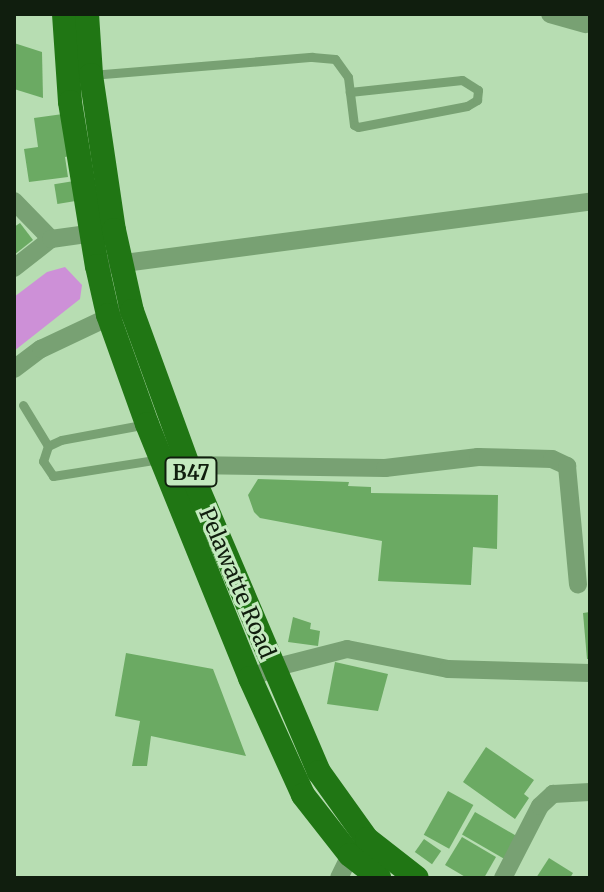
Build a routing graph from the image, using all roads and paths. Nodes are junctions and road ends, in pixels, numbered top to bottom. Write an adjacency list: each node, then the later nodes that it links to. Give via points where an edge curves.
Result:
1 (64, 14): 9 (main road, Pelawatte Road / B47, via 70,102)
2 (87, 14): 5 (main road, Pelawatte Road / B47)
3 (550, 14): 4 (street)
4 (586, 24)
5 (91, 75): 6 (lane, via 312,57 335,59 348,77); 9 (main road, Pelawatte Road / B47)
6 (350, 92): 6 (lane, via 358,127 467,106 477,100 478,90 462,80)
7 (14, 201): 10 (street)
8 (590, 202): 11 (street)
9 (103, 232): 10 (street); 11 (main road, Pelawatte Road / B47); 12 (main road, Pelawatte Road / B47)
10 (51, 239): 13 (street)
11 (122, 264): 12 (street); 14 (main road, Pelawatte Road / B47)
12 (97, 266): 14 (main road, Pelawatte Road / B47)
13 (14, 268)
14 (120, 313): 15 (street, via 41,349); 17 (main road, Pelawatte Road / B47); 20 (main road, Pelawatte Road / B47)
15 (14, 369)
16 (23, 405): 18 (lane)
17 (147, 424): 18 (lane); 19 (main road, Pelawatte Road / B47)
18 (48, 446): 19 (lane, via 43,461 53,476)
19 (161, 458): 22 (main road, Pelawatte Road / B47)
20 (188, 465): 21 (street, via 385,468 478,457 552,459 567,466); 22 (main road, Pelawatte Road / B47)
21 (578, 584)
22 (262, 673): 23 (street, via 347,649 448,669); 25 (main road, Pelawatte Road / B47)
23 (590, 673)
24 (590, 792): 29 (street, via 553,794 540,806)
25 (358, 847): 26 (street); 27 (main road, Pelawatte Road / B47); 28 (main road, Pelawatte Road / B47)
26 (339, 878)
27 (379, 878)
28 (417, 878)
29 (503, 878)

